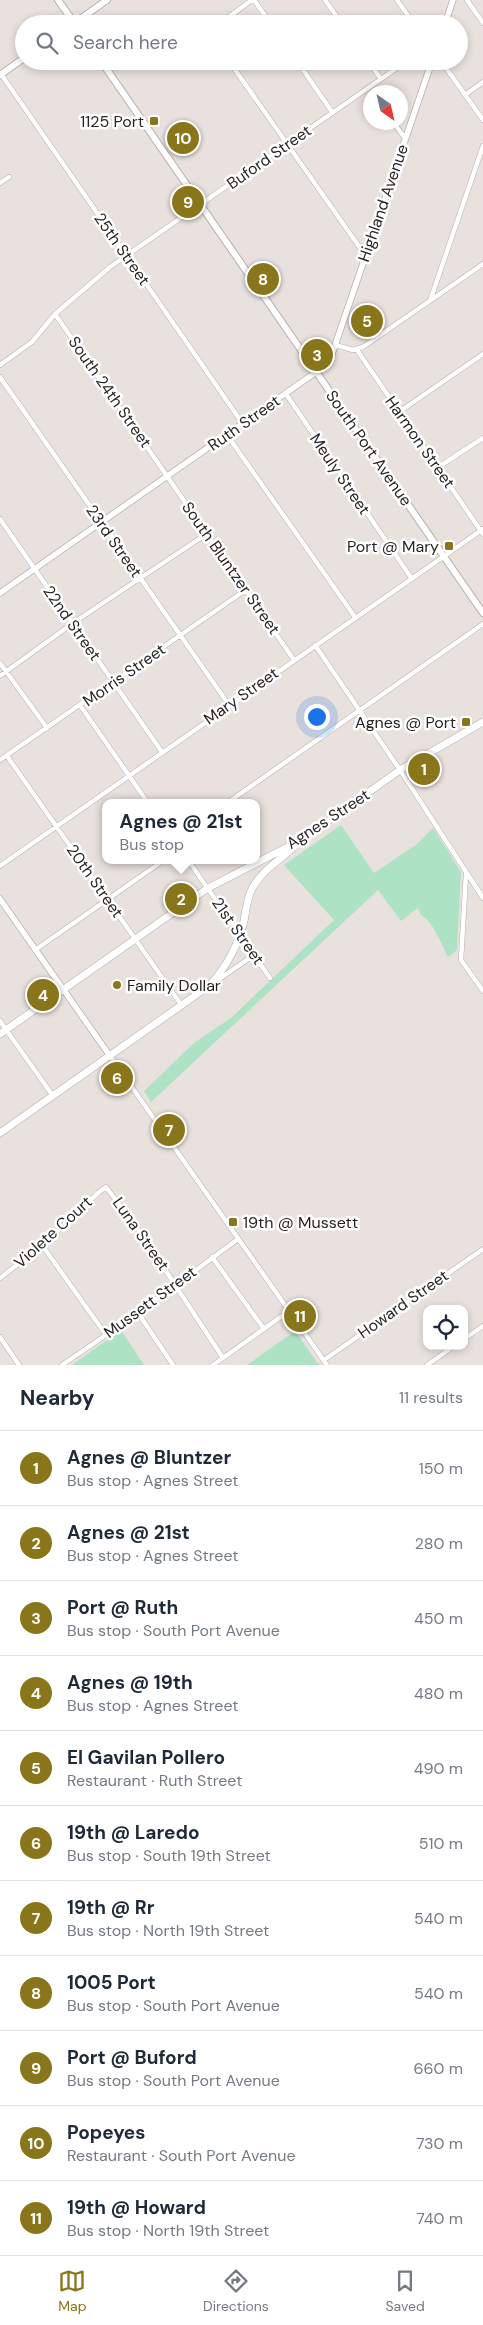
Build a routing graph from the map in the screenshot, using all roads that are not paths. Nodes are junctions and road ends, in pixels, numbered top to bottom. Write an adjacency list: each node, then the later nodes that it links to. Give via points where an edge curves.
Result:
1 (58, 0): 8 (main road)
2 (107, 0): 9 (main road)
3 (253, 0): 10 (street); 11 (street)
4 (325, 0): 12 (street)
5 (397, 0): 13 (street)
6 (453, 0): 14 (street)
7 (467, 0): 15 (street)
8 (68, 15)
9 (86, 15)
10 (232, 15)
11 (264, 15)
12 (336, 15)
13 (408, 15)
14 (448, 15)
15 (483, 23)
16 (15, 64): 24 (main road)
17 (107, 70): 38 (main road, South Port Avenue)
18 (236, 70): 34 (street)
19 (303, 70): 30 (street)
20 (374, 70): 25 (street)
21 (394, 70): 25 (street, Buford Street)
22 (429, 70): 33 (street, Highland Avenue)
23 (447, 70): 29 (street)
24 (0, 75): 40 (street, 25th Street)
25 (381, 79): 27 (street, Buford Street)
26 (483, 82): 29 (street)
27 (375, 85)
28 (363, 94): 30 (street, Buford Street)
29 (464, 95): 31 (street)
30 (332, 112): 34 (street, Buford Street)
31 (483, 120)
32 (399, 130): 33 (street)
33 (405, 138): 39 (street, Highland Avenue)
34 (287, 145): 38 (street, Buford Street); 39 (street)
35 (483, 146): 42 (street)
36 (9, 177): 37 (street)
37 (0, 183)
38 (200, 205): 40 (street, Buford Street); 48 (main road, South Port Avenue)
39 (364, 255): 44 (street, Highland Avenue)
40 (126, 256): 43 (street, Buford Street); 52 (street, 25th Street)
41 (483, 264): 42 (street)
42 (431, 300): 45 (street)
43 (55, 314): 47 (street, via 32,342); 56 (street, South 24th Street)
44 (335, 346): 45 (street); 48 (street, Ruth Street, via 329,363)
45 (357, 350): 51 (street, Harmon Street)
46 (483, 354): 51 (street)
47 (0, 365)
48 (317, 372): 50 (street, Ruth Street); 61 (main road, South Port Avenue)
49 (0, 377): 58 (street, 23rd Street)
50 (286, 394): 52 (street, Ruth Street); 64 (street, Meuly Street)
51 (399, 412): 55 (street, Harmon Street)
52 (243, 424): 53 (street, Ruth Street)
53 (227, 435): 56 (street, Ruth Street); 68 (street)
54 (483, 438): 55 (street)
55 (438, 468): 59 (street, Harmon Street)
56 (168, 476): 58 (street, Ruth Street); 60 (street, South Bluntzer Street)
57 (0, 519): 62 (street, 22nd Street)
58 (102, 522): 62 (street, Ruth Street); 63 (street, 23rd Street)
59 (482, 531): 61 (street, Mary Street)
60 (208, 533): 63 (street); 65 (street, South Bluntzer Street)
61 (444, 556): 64 (street, Mary Street); 67 (main road, South Port Avenue)
62 (35, 569): 66 (street, Ruth Street); 69 (street, 22nd Street)
63 (140, 578): 69 (street); 71 (street, 23rd Street)
64 (412, 579): 68 (street, Mary Street)
65 (247, 589): 71 (street, Morris Street); 73 (street, South Bluntzer Street)
66 (0, 593)
67 (483, 613)
68 (355, 617): 72 (street, Mary Street)
69 (72, 623): 75 (street); 77 (street, 22nd Street)
70 (483, 624): 80 (street)
71 (180, 636): 77 (street, Morris Street); 79 (street, 23rd Street)
72 (315, 645): 73 (street, Mary Street); 80 (street)
73 (294, 660): 79 (street, Mary Street)
74 (0, 663): 75 (street)
75 (6, 672): 76 (street); 82 (street)
76 (0, 676)
77 (113, 682): 78 (street, Morris Street); 83 (street, 22nd Street)
78 (80, 705): 82 (street, Morris Street); 87 (street)
79 (228, 705): 83 (street, Mary Street)
80 (359, 711): 86 (street); 89 (street)
81 (483, 722): 86 (main road, Agnes Street)
82 (47, 728): 84 (street, Morris Street)
83 (162, 752): 87 (street, Mary Street)
84 (6, 756): 85 (street, Morris Street); 90 (street, 20th Street)
85 (0, 760)
86 (400, 770): 91 (main road, Agnes Street); 97 (street)
87 (129, 775): 88 (street); 90 (street, Mary Street)
88 (145, 799)
89 (233, 799)
90 (56, 826): 96 (street, Mary Street); 101 (street, 20th Street)
91 (301, 840): 92 (main road, Agnes Street); 102 (main road, via 254,885 247,900)
92 (260, 861)
93 (158, 864): 101 (street)
94 (191, 864): 98 (street, 21st Street)
95 (254, 864): 98 (main road, Agnes Street)
96 (0, 866)
97 (466, 874): 99 (street); 109 (street, via 461,960)
98 (208, 888): 102 (street, 21st Street); 103 (main road, Agnes Street)
99 (483, 898)
100 (0, 899): 104 (street)
101 (109, 900): 103 (street, 20th Street); 104 (street)
102 (240, 933): 105 (street, 21st Street); 107 (main road, via 230,960)
103 (135, 939): 108 (main road, Agnes Street); 110 (street, 20th Street)
104 (35, 950): 108 (street)
105 (254, 955): 106 (street, 21st Street); 107 (street)
106 (270, 978)
107 (210, 986): 110 (main road)
108 (63, 990): 112 (main road, Agnes Street); 113 (street)
109 (483, 991)
110 (182, 1006): 113 (main road)
111 (0, 1020): 112 (street)
112 (3, 1032): 114 (street)
113 (110, 1056): 114 (main road); 117 (street)
114 (53, 1096): 115 (main road)
115 (0, 1133)
116 (106, 1187): 118 (street, Violete Court); 122 (street, Luna Street)
117 (238, 1239): 120 (street, Mussett Street); 123 (street)
118 (42, 1245): 121 (street, Violete Court); 127 (street)
119 (483, 1249): 132 (street, Howard Street)
120 (212, 1257): 122 (street, Mussett Street); 126 (street)
121 (0, 1278)
122 (176, 1285): 124 (street, Mussett Street); 131 (street, Luna Street)
123 (289, 1311): 126 (street); 132 (street)
124 (138, 1313): 127 (street, Mussett Street); 135 (street)
125 (483, 1326): 128 (street)
126 (264, 1330): 131 (street)
127 (106, 1335): 134 (street, Mussett Street)
128 (468, 1336)
129 (0, 1337): 133 (street)
130 (448, 1350): 138 (street)
131 (223, 1358): 136 (street)
132 (324, 1360): 137 (street)
133 (19, 1365)
134 (62, 1365)
135 (173, 1365)
136 (213, 1365)
137 (327, 1365)
138 (427, 1365)

